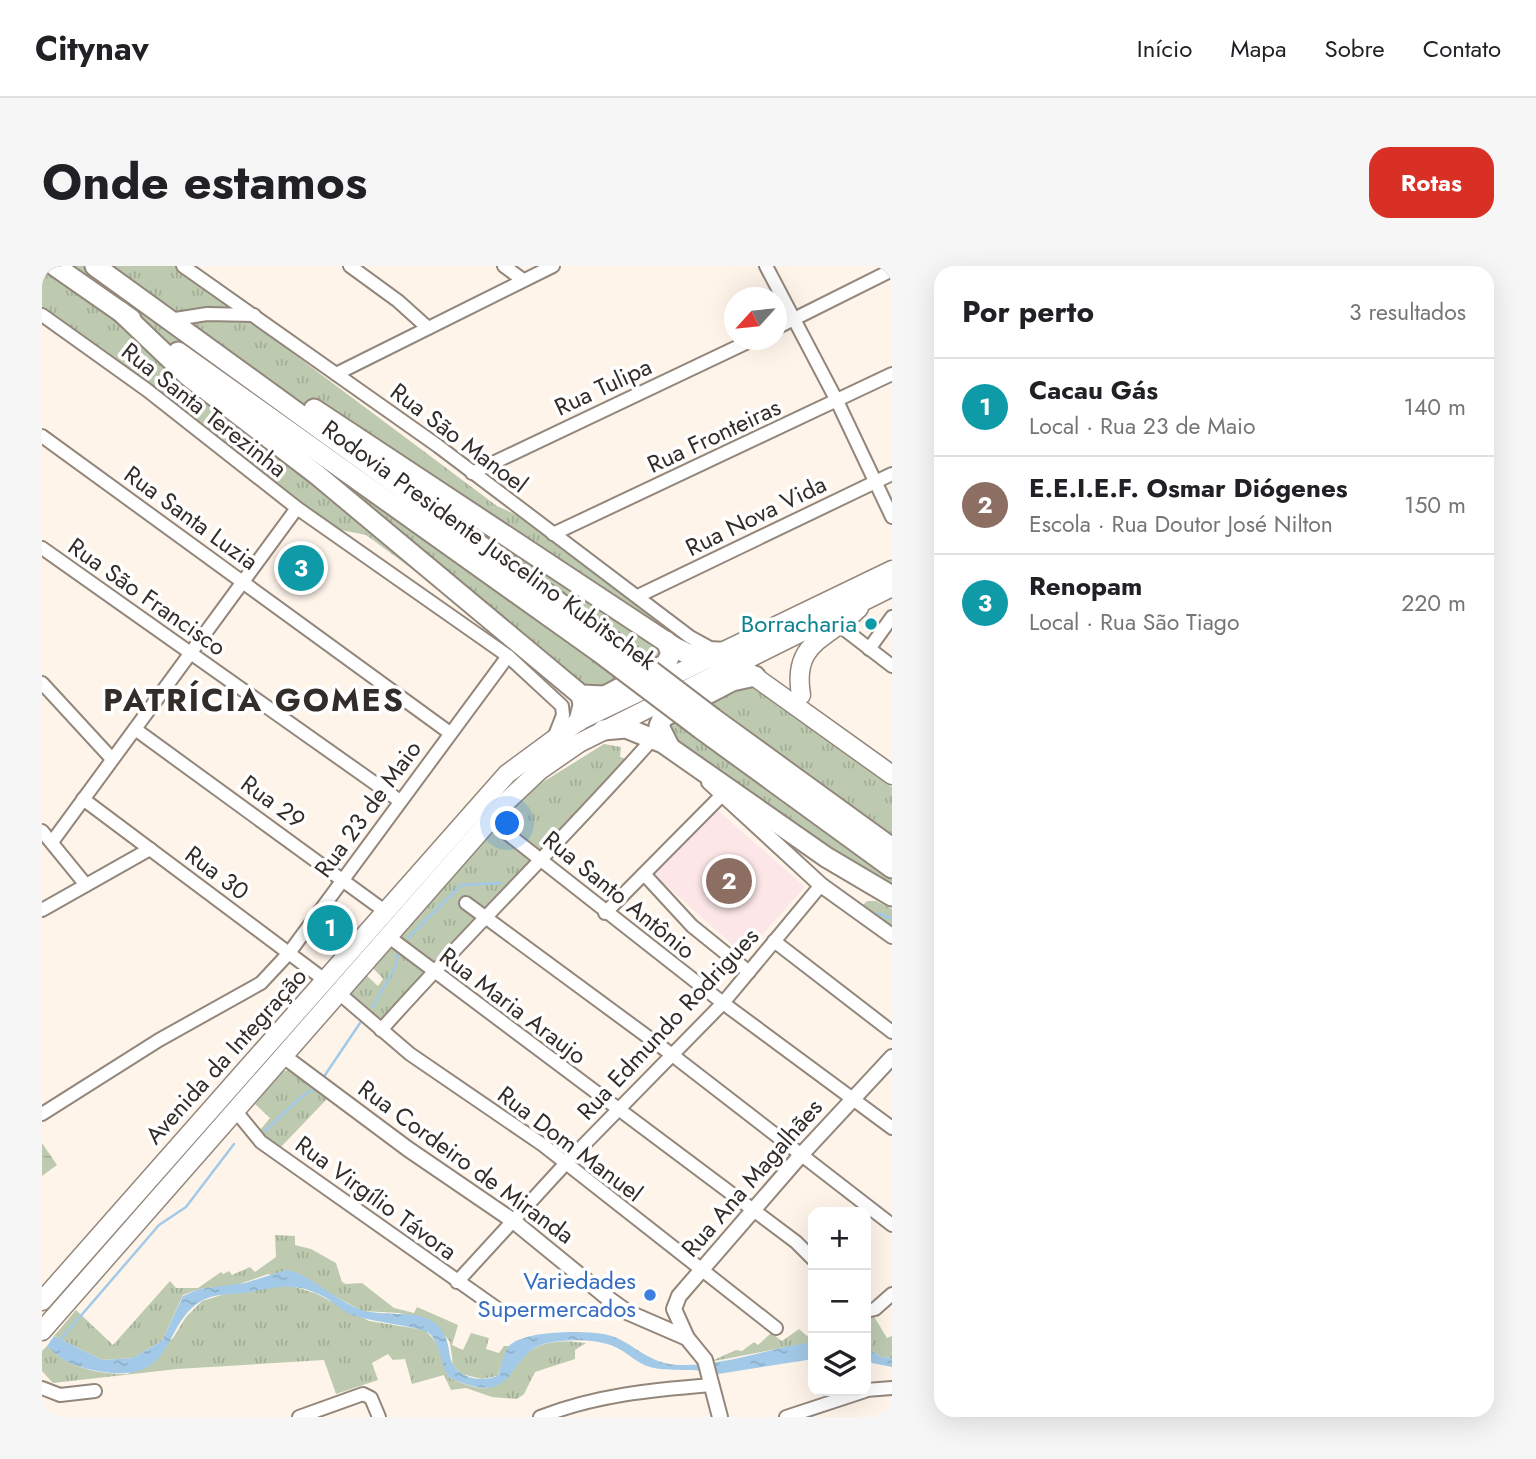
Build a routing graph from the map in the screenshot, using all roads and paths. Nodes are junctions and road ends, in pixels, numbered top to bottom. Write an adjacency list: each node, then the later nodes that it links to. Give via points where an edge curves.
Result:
1 (55, 266): 10 (highway, Rodovia Presidente Juscelino Kubitschek)
2 (95, 266): 14 (highway, Rodovia Presidente Juscelino Kubitschek)
3 (183, 266): 11 (street, Rua São Manoel)
4 (350, 266): 16 (street)
5 (504, 266): 9 (street)
6 (552, 266): 9 (street)
7 (766, 266): 13 (street)
8 (892, 270): 13 (street)
9 (523, 280): 16 (street)
10 (120, 311): 37 (highway, Rodovia Presidente Juscelino Kubitschek); 46 (highway, via 188,376 316,474)
11 (254, 315): 14 (street, via 207,314); 19 (street, Rua São Manoel)
12 (43, 319): 26 (street, Rua Santa Terezinha, via 147,390)
13 (794, 319): 15 (street); 21 (street)
14 (169, 320): 17 (highway, Rodovia Presidente Juscelino Kubitschek)
15 (787, 322)
16 (428, 328): 19 (street)
17 (207, 347): 36 (highway, via 272,382); 37 (highway, Rodovia Presidente Juscelino Kubitschek)
18 (731, 350): 23 (street, Rua Tulipa)
19 (337, 374): 23 (street, Rua São Manoel)
20 (892, 374): 21 (street, Rua Fronteiras)
21 (837, 401): 25 (street); 28 (street, Rua Fronteiras)
22 (42, 436): 31 (street, Rua Santa Luzia)
23 (472, 472): 28 (street, Rua São Manoel)
24 (892, 474): 25 (street, Rua Nova Vida)
25 (875, 482): 27 (street); 33 (street, Rua Nova Vida)
26 (296, 508): 31 (street); 40 (street, Rua Santa Terezinha)
27 (892, 517)
28 (553, 534): 33 (street, Rua São Manoel)
29 (42, 548): 39 (street, Rua São Francisco)
30 (892, 570): 41 (main road)
31 (243, 581): 39 (street); 52 (street, Rua Santa Luzia)
32 (892, 587): 35 (main road)
33 (638, 596): 41 (street, Rua São Manoel, via 700,644)
34 (892, 617): 38 (street)
35 (828, 627): 38 (street); 41 (main road); 47 (main road, via 808,647 798,669)
36 (666, 641): 42 (highway, via 686,653); 46 (highway, via 671,656 666,664 605,696)
37 (606, 646): 49 (highway, Rodovia Presidente Juscelino Kubitschek, bridge)
38 (869, 649): 43 (street)
39 (191, 654): 50 (street); 61 (street, Rua São Francisco)
40 (508, 656): 52 (street, Rua 23 de Maio); 53 (street, via 562,706)
41 (735, 656): 42 (main road); 44 (main road); 51 (main road, Avenida da Integração)
42 (712, 659): 48 (main road, Avenida da Integração)
43 (892, 666)
44 (755, 676): 47 (main road); 54 (highway, via 732,681 663,717 659,726)
45 (42, 683): 55 (street)
46 (581, 695): 48 (highway)
47 (798, 699): 56 (main road); 58 (main road)
48 (579, 721): 53 (main road, Avenida da Integração)
49 (707, 723): 65 (highway, Rodovia Presidente Juscelino Kubitschek); 68 (highway, Rodovia Presidente Juscelino Kubitschek)
50 (135, 729): 55 (street); 70 (street, Rua 29)
51 (603, 730): 54 (highway, via 626,728); 62 (main road, Avenida da Integração, via 540,770)
52 (450, 733): 61 (street, Rua 23 de Maio)
53 (554, 738): 76 (main road, Avenida da Integração, via 508,774)
54 (664, 744): 57 (highway); 67 (street, via 649,743)
55 (113, 759): 60 (street)
56 (892, 761)
57 (695, 765): 59 (street); 73 (highway, via 826,857)
58 (892, 775)
59 (721, 796): 69 (street); 72 (street)
60 (83, 799): 64 (street); 66 (street, Rua 30)
61 (400, 800): 70 (street, Rua 23 de Maio)
62 (490, 820): 67 (street, Rua Santo Antônio); 80 (main road, Avenida da Integração)
63 (42, 831): 64 (street)
64 (52, 842): 71 (street)
65 (892, 848)
66 (150, 849): 71 (street); 82 (street, Rua 30)
67 (542, 862): 77 (street, Rua Santo Antônio); 78 (street)
68 (892, 868)
69 (644, 874): 77 (street); 84 (street, via 692,926)
70 (343, 879): 76 (street, Rua 29); 82 (street, Rua 23 de Maio)
71 (86, 885): 75 (street)
72 (821, 885): 79 (street); 81 (street, Rua Edmundo Rodrigues)
73 (892, 896)
74 (466, 904): 78 (street)
75 (42, 910)
76 (386, 912): 85 (main road, Avenida da Integração)
77 (605, 913): 87 (street, Rua Santo Antônio)
78 (486, 918): 83 (street); 90 (street)
79 (892, 936)
80 (389, 937): 83 (street, Rua Maria Araujo); 86 (main road, Avenida da Integração)
81 (774, 942): 84 (street, Rua Edmundo Rodrigues); 89 (street)
82 (289, 953): 85 (street, Rua 30); 98 (street, Rua 23 de Maio, via 261,983)
83 (433, 971): 88 (street); 97 (street, Rua Maria Araujo)
84 (748, 972): 87 (street, Rua Edmundo Rodrigues)
85 (326, 981): 93 (main road, Avenida da Integração)
86 (340, 993): 88 (street, Rua Dom Manuel); 91 (main road, Avenida da Integração)
87 (723, 1003): 90 (street, Rua Edmundo Rodrigues); 95 (street, Rua Santo Antônio)
88 (381, 1030): 103 (street, Rua Dom Manuel)
89 (892, 1032)
90 (671, 1054): 97 (street, Rua Edmundo Rodrigues); 102 (street)
91 (282, 1055): 94 (main road, Avenida da Integração); 105 (street, Rua Cordeiro de Miranda)
92 (892, 1057): 95 (street, Rua Ana Magalhães)
93 (236, 1078): 94 (main road); 99 (main road, Avenida da Integração)
94 (249, 1092): 96 (main road, Avenida da Integração)
95 (851, 1098): 100 (street, Rua Santo Antônio); 102 (street, Rua Ana Magalhães)
96 (234, 1109): 101 (main road, Avenida da Integração); 109 (street, Rua Virgílio Távora, via 261,1142)
97 (617, 1110): 103 (street, Rua Edmundo Rodrigues); 104 (street, Rua Maria Araujo)
98 (42, 1114)
99 (203, 1117): 101 (main road); 111 (main road, Avenida da Integração)
100 (892, 1128)
101 (216, 1130): 117 (main road, Avenida da Integração)
102 (801, 1155): 104 (street, Rua Ana Magalhães); 106 (street)
103 (566, 1163): 105 (street, Rua Edmundo Rodrigues); 108 (street, Rua Dom Manuel)
104 (752, 1211): 107 (street, Rua Maria Araujo); 108 (street, Rua Ana Magalhães)
105 (512, 1220): 109 (street, Rua Edmundo Rodrigues); 115 (street, Rua Cordeiro de Miranda, via 609,1298)
106 (892, 1224)
107 (808, 1254)
108 (701, 1270): 112 (street, Rua Ana Magalhães); 116 (street, Rua Dom Manuel)
109 (457, 1282): 114 (street, Rua Virgílio Távora)
110 (892, 1294): 113 (street)
111 (42, 1301)
112 (676, 1303): 115 (street, Rua Ana Magalhães); 118 (street, via 676,1317)
113 (871, 1310)
114 (502, 1312)
115 (656, 1325): 118 (street, Rua Cordeiro de Miranda)
116 (776, 1328)
117 (42, 1331)
118 (687, 1338): 119 (street, Rua Cordeiro de Miranda, via 705,1360)
119 (710, 1381): 125 (street, via 622,1393); 129 (street, Rua Cordeiro de Miranda)
120 (42, 1388): 123 (street, via 60,1395)
121 (892, 1388): 122 (street)
122 (871, 1390)
123 (95, 1391)
124 (850, 1396): 130 (street)
125 (569, 1412): 128 (street)
126 (299, 1417): 127 (street, via 358,1395 369,1395)
127 (379, 1417)
128 (540, 1417)
129 (720, 1417)
130 (786, 1417)

